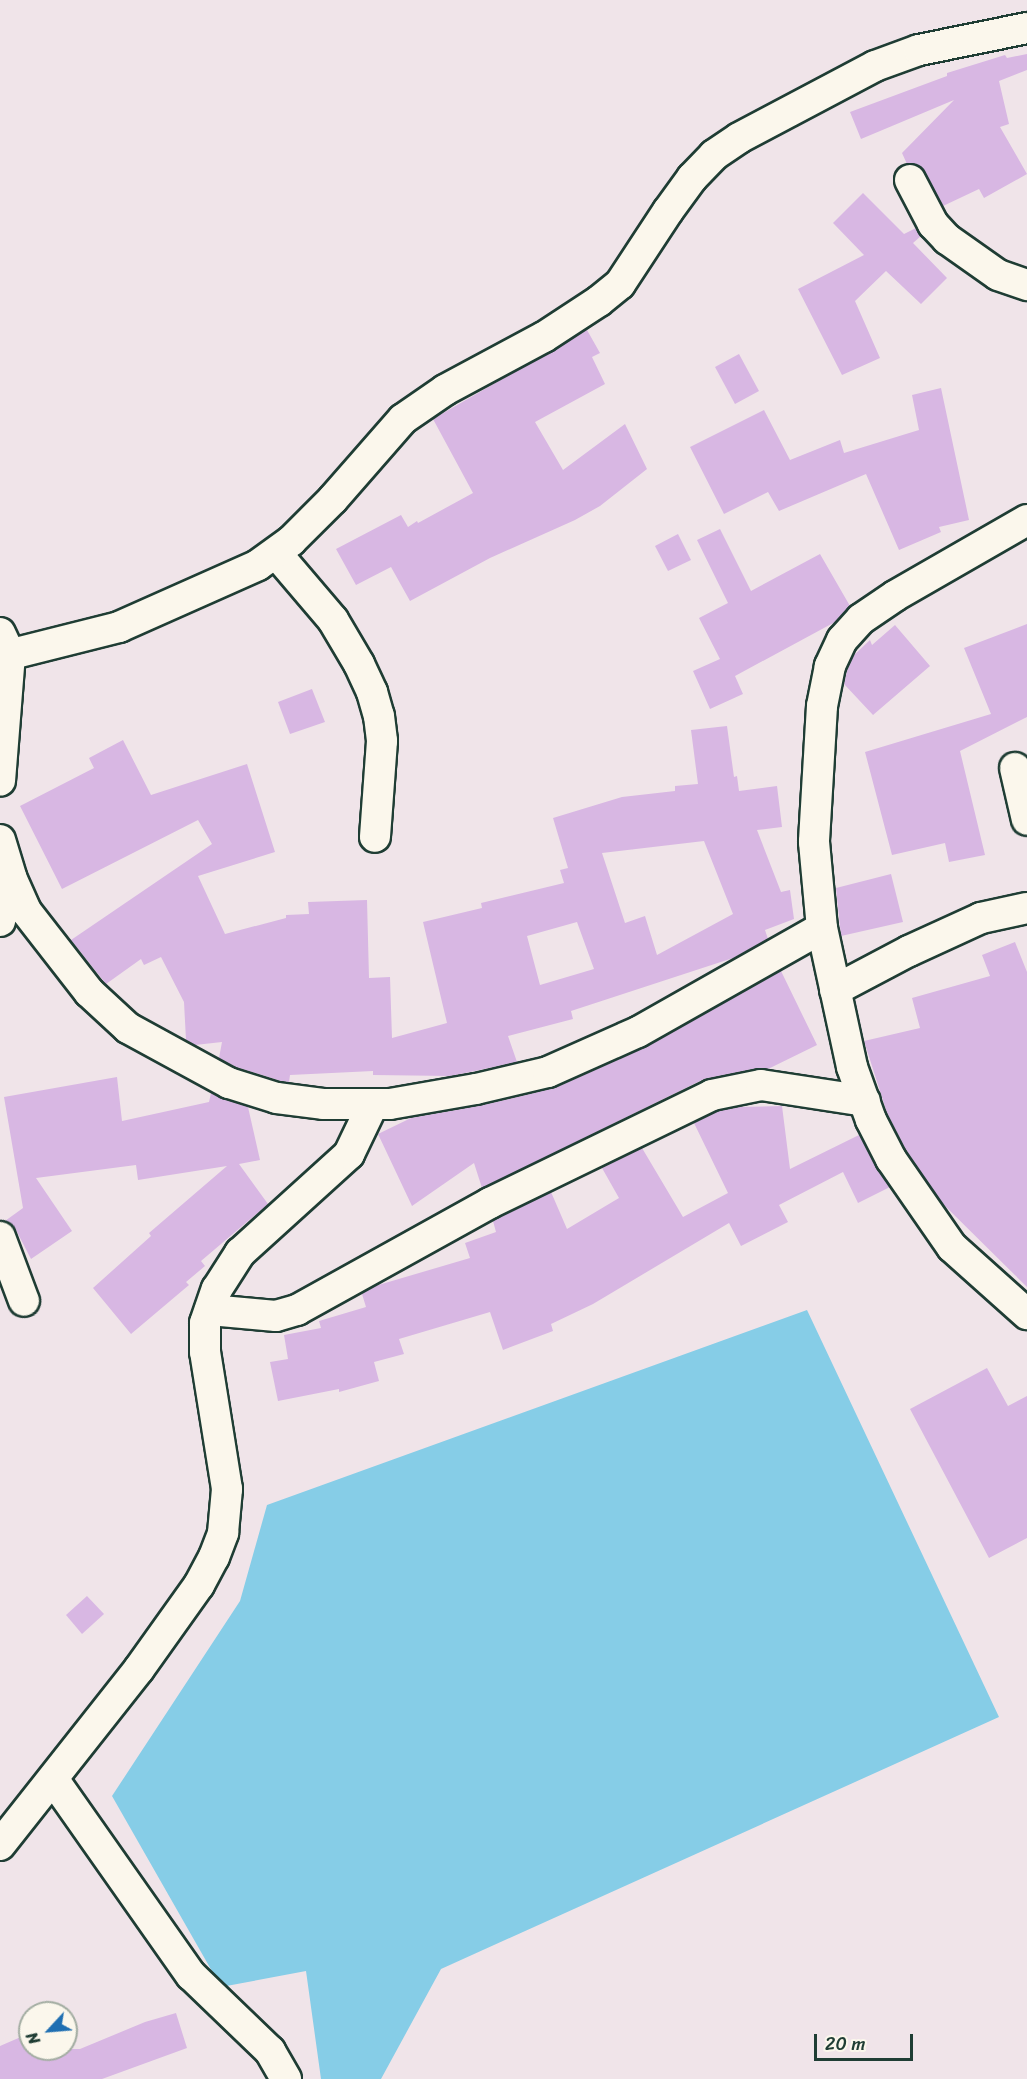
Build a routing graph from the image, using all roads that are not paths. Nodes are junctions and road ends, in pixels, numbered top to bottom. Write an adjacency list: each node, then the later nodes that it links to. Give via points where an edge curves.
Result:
1 (1027, 27): 5 (street, via 919,50 875,66 749,132 714,155 692,178 620,284 544,337 445,390 403,418 333,499)
2 (909, 180): 3 (street, via 933,224 946,239 998,275)
3 (1027, 285)
4 (1027, 520): 15 (street, via 895,596 861,619 842,640 830,666 822,706 816,780 815,854)
5 (276, 553): 6 (street, via 258,565 119,627); 10 (street, via 333,620 372,692 382,741)
6 (3, 648): 8 (street)
7 (1014, 768): 9 (street)
8 (0, 781)
9 (1027, 820)
10 (375, 837)
11 (0, 840): 12 (street)
12 (11, 877): 14 (street); 18 (street, via 26,911 63,962 128,1028 229,1083 323,1104)
13 (1027, 908): 16 (street, via 981,918)
14 (0, 921)
15 (822, 928): 16 (street); 18 (street, via 638,1032 548,1072 476,1089)
16 (835, 990): 17 (street, via 852,1067)
17 (865, 1101): 21 (street, via 761,1085 712,1095 490,1203 297,1310 276,1316); 22 (street, via 891,1159 952,1247)
18 (373, 1104): 21 (street, via 343,1160 240,1253 217,1289)
19 (0, 1237): 20 (street)
20 (24, 1301)
21 (210, 1310): 23 (street, via 205,1352 227,1489 223,1533 199,1585)
22 (1027, 1314)
23 (53, 1779): 24 (street); 25 (street, via 191,1975 270,2051)
24 (0, 1845)
25 (286, 2079)

